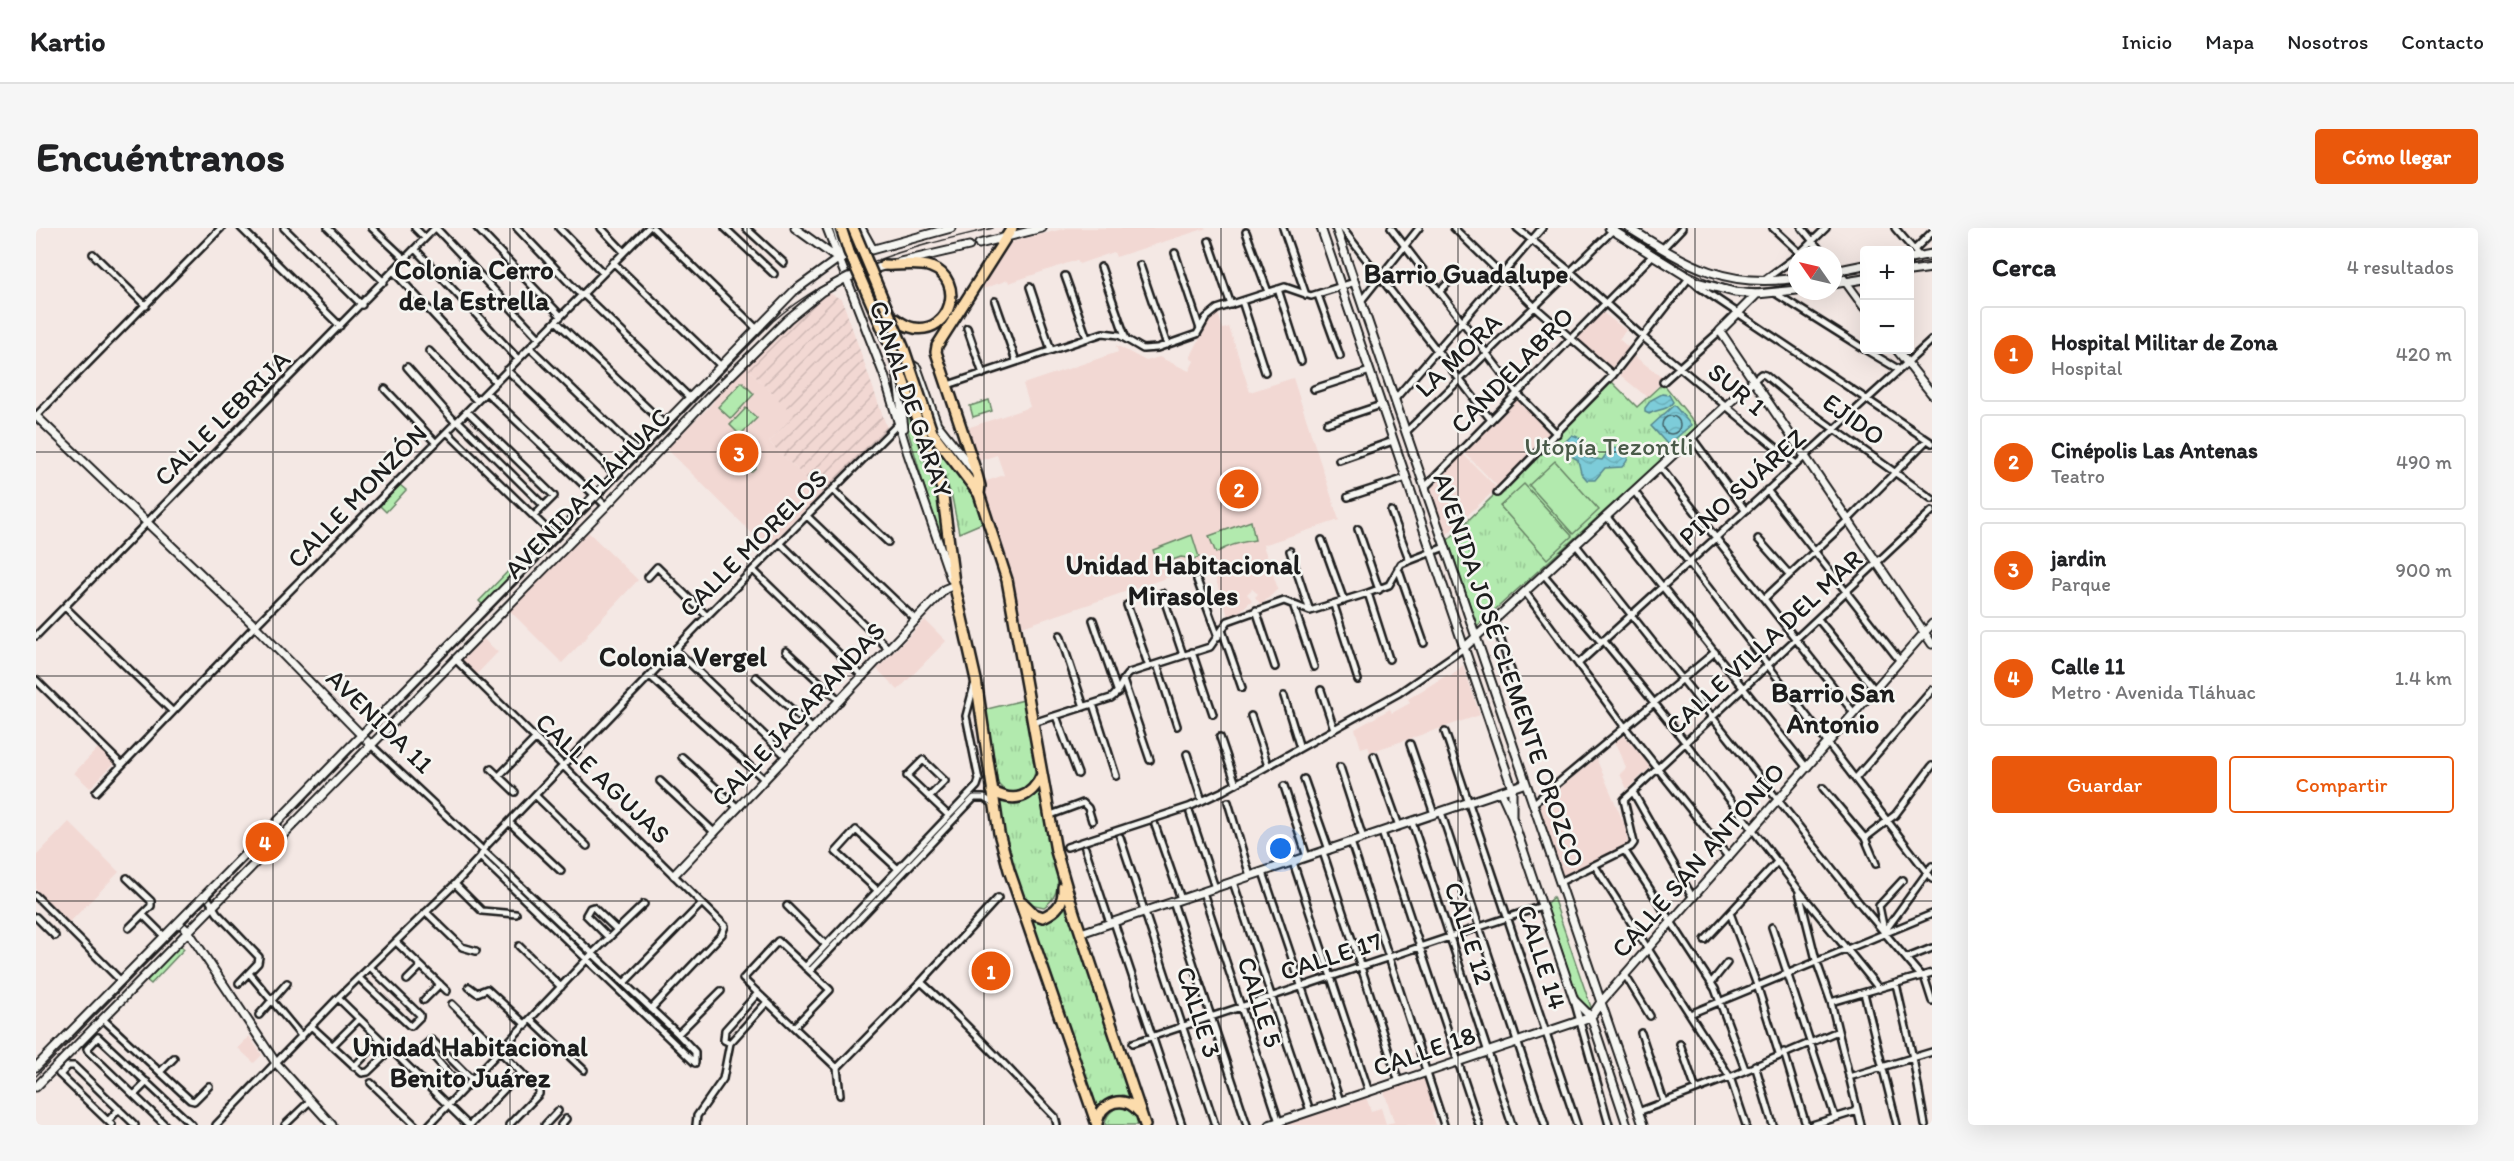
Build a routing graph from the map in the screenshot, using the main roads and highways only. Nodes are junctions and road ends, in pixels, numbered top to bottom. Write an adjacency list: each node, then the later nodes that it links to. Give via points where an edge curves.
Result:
1 (841, 228): 8 (highway, CANAL DE GARAY, bridge, via 894,356 942,489 954,584 976,680)
2 (1012, 228): 6 (highway, via 936,352 977,475)
3 (859, 229): 5 (highway, CANAL DE GARAY, bridge)
4 (884, 266): 5 (highway, via 929,267 948,282 952,295 948,312 939,323 927,328 906,326)
5 (890, 315): 6 (highway, CANAL DE GARAY, bridge, via 932,432)
6 (979, 494): 7 (highway, via 1007,580)
7 (1042, 775): 8 (highway, via 1028,795 1015,799); 9 (highway)
8 (992, 791): 10 (highway, CANAL DE GARAY, via 999,833)
9 (1062, 876): 10 (highway, via 1064,895 1054,913 1043,917 1034,914); 11 (highway)
10 (1017, 895): 12 (highway, CANAL DE GARAY)
11 (1143, 1121): 12 (highway, via 1132,1104 1116,1101 1102,1110)
12 (1097, 1125)

